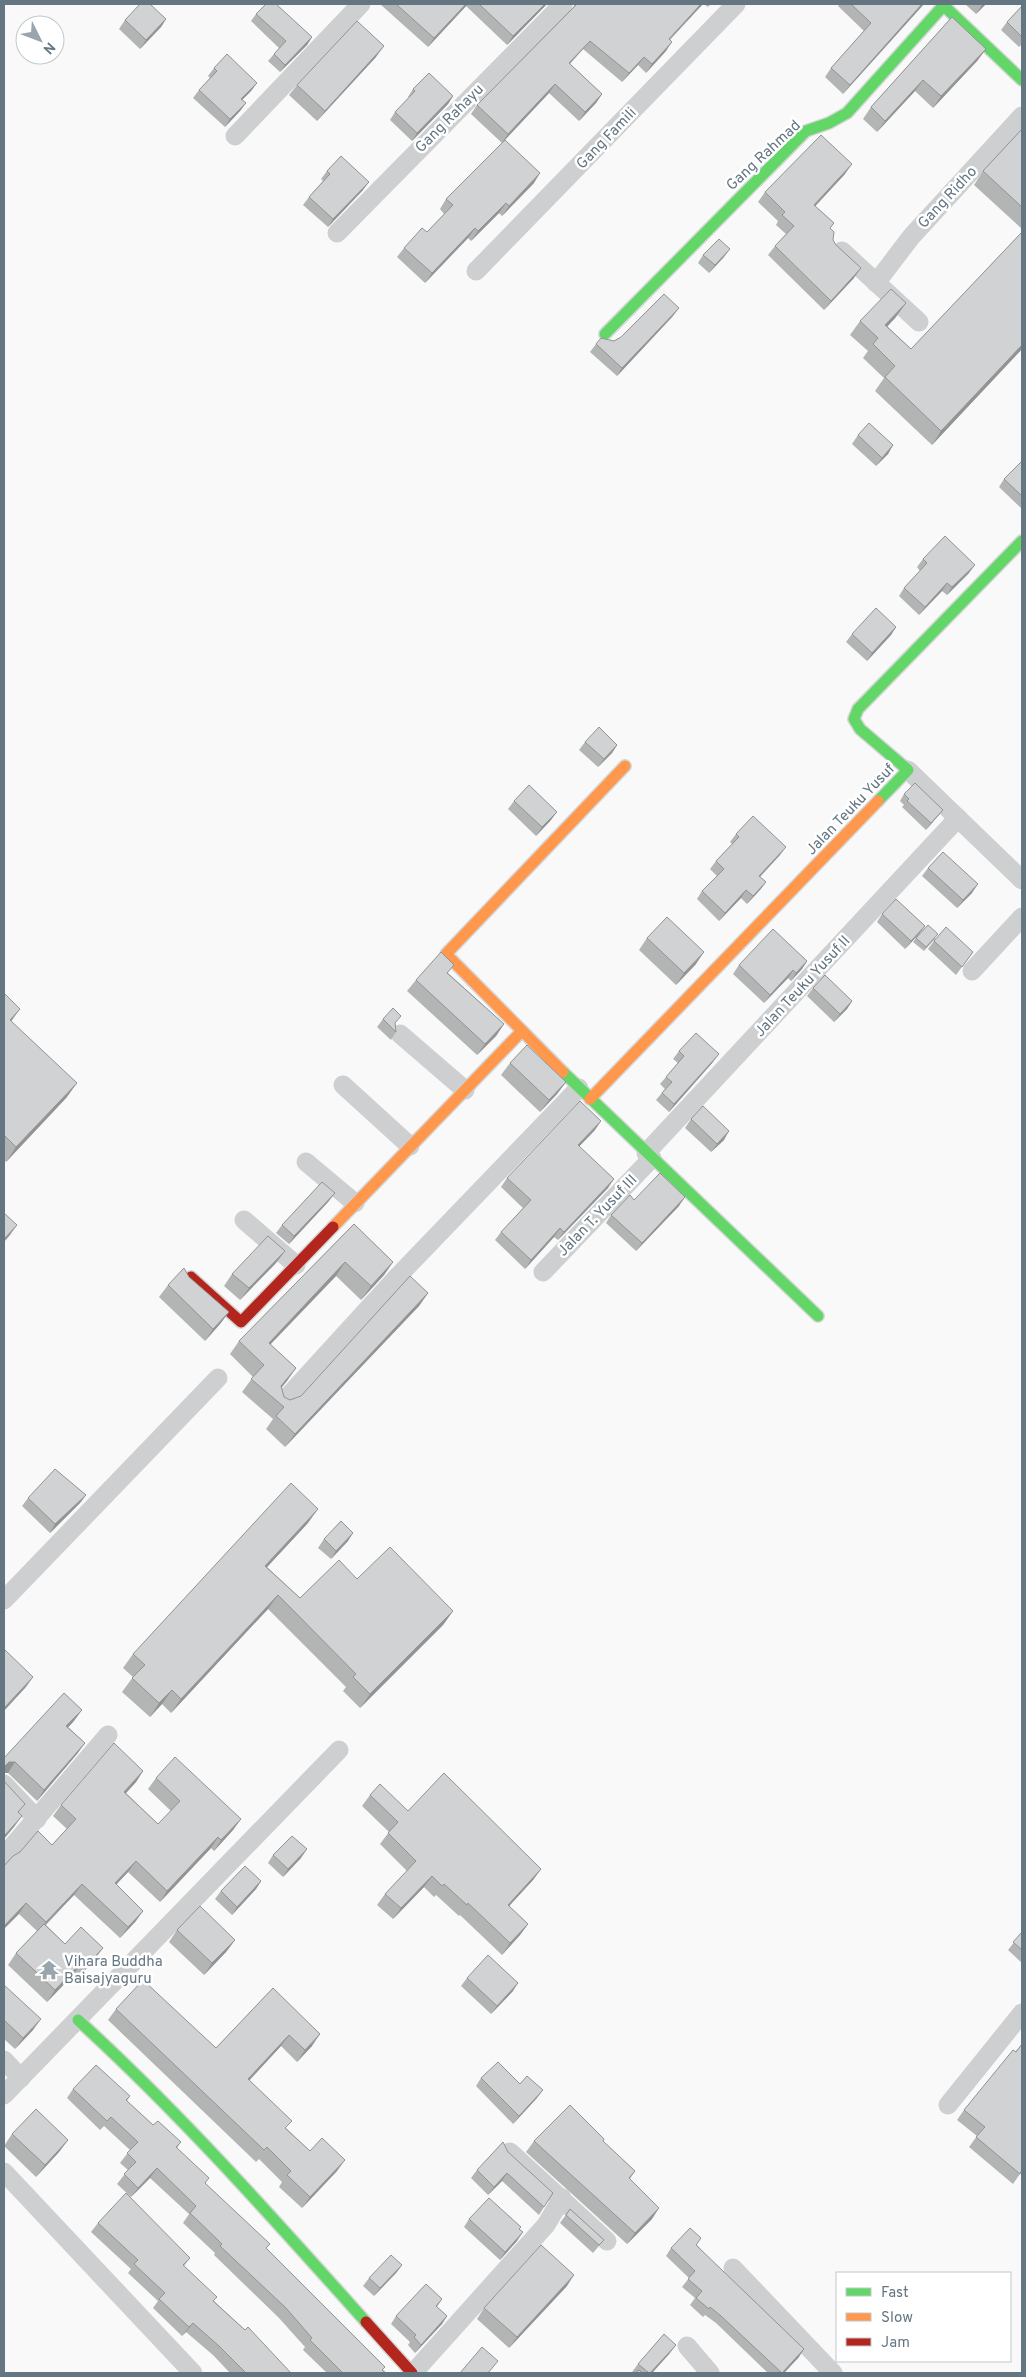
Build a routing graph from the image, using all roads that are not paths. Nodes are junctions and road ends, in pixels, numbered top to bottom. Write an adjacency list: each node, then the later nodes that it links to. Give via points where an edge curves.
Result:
1 (361, 4): 7 (street)
2 (563, 4): 8 (street, Gang Rahayu)
3 (736, 4): 10 (street, Gang Famili)
4 (943, 4): 5 (street); 13 (street, Gang Rahmad, via 847,113 806,131)
5 (1022, 80)
6 (1022, 116): 11 (street, Gang Ridho, via 911,237)
7 (235, 136)
8 (337, 234)
9 (837, 247): 11 (street)
10 (476, 271)
11 (876, 283): 12 (street)
12 (918, 322)
13 (605, 334)
14 (1022, 541): 16 (street, Jalan Teuku Yusuf, via 855,715 860,729)
15 (625, 766): 21 (street, via 446,954)
16 (908, 770): 17 (street); 25 (street, Jalan Teuku Yusuf)
17 (958, 818): 18 (street); 27 (street, Jalan Teuku Yusuf II)
18 (1022, 880)
19 (1022, 917): 20 (street)
20 (972, 971)
21 (522, 1031): 24 (street); 25 (street)
22 (400, 1034): 24 (street)
23 (343, 1085): 26 (street)
24 (465, 1090): 26 (street)
25 (584, 1093): 27 (street); 36 (street, via 398,1276)
26 (410, 1146): 29 (street)
27 (649, 1156): 32 (street, Jalan T. Yusuf III); 34 (street)
28 (306, 1162): 29 (street)
29 (355, 1203): 31 (street)
30 (244, 1220): 31 (street)
31 (296, 1265): 33 (street, via 241,1322)
32 (543, 1272)
33 (191, 1277)
34 (818, 1316)
35 (218, 1378): 37 (street)
36 (283, 1402)
37 (4, 1600)
38 (108, 1735): 41 (street)
39 (339, 1750): 44 (street)
40 (4, 1784): 41 (street)
41 (38, 1819): 42 (street)
42 (4, 1856)
43 (1022, 2013): 48 (street)
44 (78, 2020): 46 (street); 56 (street, via 179,2116)
45 (4, 2060): 46 (street)
46 (20, 2078): 47 (street)
47 (4, 2095)
48 (948, 2105)
49 (510, 2152): 51 (street)
50 (4, 2172): 55 (street)
51 (562, 2198): 52 (street); 56 (street, via 546,2225)
52 (606, 2240)
53 (733, 2268): 58 (street)
54 (687, 2346): 57 (street)
55 (194, 2373)
56 (412, 2373)
57 (710, 2373)
58 (833, 2373)

